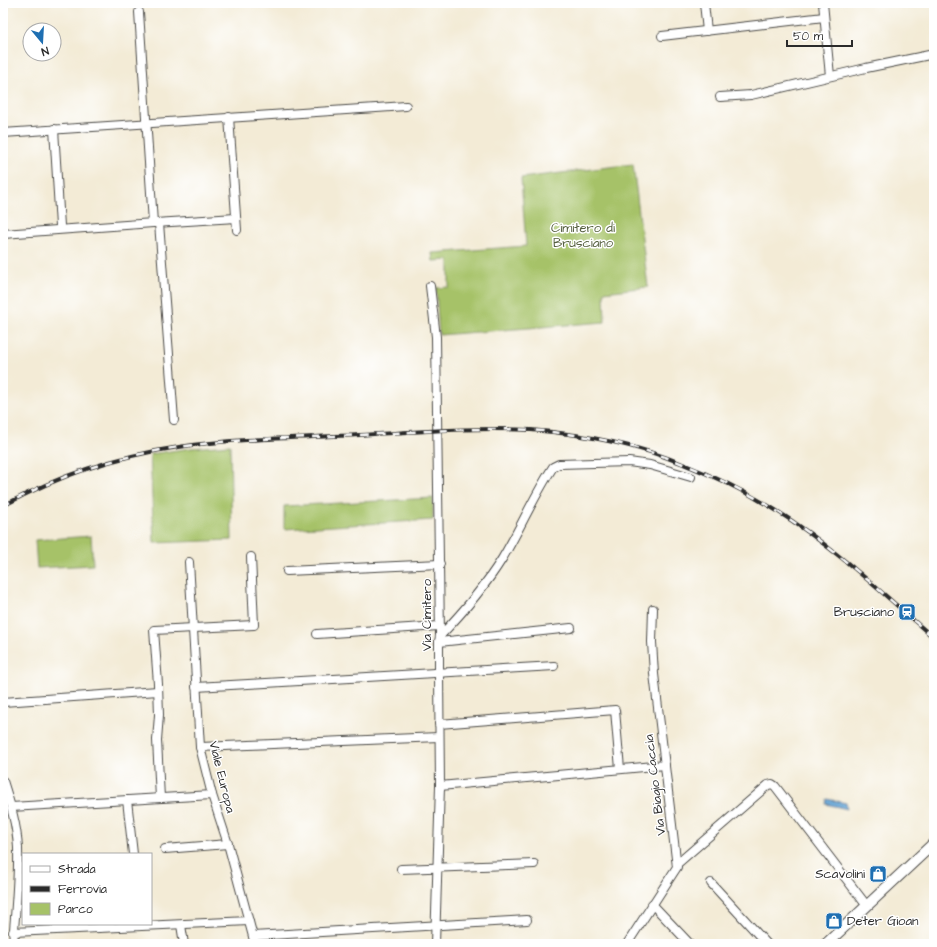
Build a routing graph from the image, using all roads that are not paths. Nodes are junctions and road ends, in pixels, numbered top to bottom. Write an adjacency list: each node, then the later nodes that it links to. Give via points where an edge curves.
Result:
1 (704, 3): 5 (street)
2 (823, 3): 4 (street)
3 (139, 12): 12 (street)
4 (824, 17): 5 (street); 8 (street)
5 (707, 31): 6 (street)
6 (662, 36)
7 (934, 54): 8 (street)
8 (830, 76): 9 (street, via 751,95)
9 (720, 97)
10 (406, 106): 11 (street)
11 (229, 118): 12 (street); 15 (street)
12 (146, 123): 13 (street); 16 (street)
13 (54, 129): 14 (street); 17 (street)
14 (3, 133)
15 (236, 218): 16 (street); 18 (street)
16 (156, 223): 19 (street); 21 (street)
17 (60, 226)
18 (237, 230)
19 (3, 234)
20 (430, 286): 25 (street, Via Cimitero, via 436,337)
21 (174, 420)
22 (691, 477): 32 (street, via 650,465 629,462 559,464 553,467 503,558 481,591)
23 (251, 557): 29 (street, via 254,625)
24 (189, 562): 29 (street, Viale Europa)
25 (440, 564): 26 (street); 28 (street, Via Cimitero)
26 (287, 570)
27 (653, 608): 41 (street, Via Biagio Caccia, via 653,662)
28 (440, 626): 31 (street); 32 (street, Via Cimitero)
29 (193, 628): 35 (street, Viale Europa); 36 (street, via 154,630)
30 (571, 628): 32 (street)
31 (317, 634)
32 (440, 639): 34 (street, Via Cimitero)
33 (554, 666): 34 (street)
34 (439, 673): 35 (street); 38 (street, Via Cimitero)
35 (196, 687): 40 (street, Viale Europa)
36 (158, 691): 37 (street); 46 (street)
37 (3, 702)
38 (439, 724): 39 (street, Via Cimitero); 42 (street, via 615,710)
39 (438, 737): 40 (street); 44 (street, Via Cimitero)
40 (200, 747): 45 (street, Viale Europa)
41 (665, 765): 42 (street); 54 (street, Via Biagio Caccia)
42 (620, 769): 44 (street)
43 (3, 781): 48 (street)
44 (440, 786): 55 (street, Via Cimitero)
45 (212, 795): 46 (street); 50 (street, Viale Europa)
46 (160, 798): 47 (street)
47 (127, 800): 48 (street); 52 (street)
48 (11, 807): 64 (street, via 18,847)
49 (934, 843): 59 (street)
50 (228, 844): 51 (street); 61 (street, Viale Europa)
51 (165, 849)
52 (133, 853)
53 (534, 864): 55 (street)
54 (677, 864): 58 (street, via 676,870); 59 (street, via 772,784)
55 (436, 868): 56 (street); 63 (street, Via Cimitero)
56 (401, 869)
57 (711, 883): 71 (street)
58 (652, 904): 69 (street); 70 (street)
59 (867, 906): 72 (street)
60 (527, 920): 63 (street)
61 (249, 921): 62 (street); 65 (street, Viale Europa)
62 (181, 925): 64 (street); 67 (street)
63 (436, 925): 65 (street); 68 (street, Via Cimitero)
64 (14, 932): 66 (street)
65 (254, 940)
66 (13, 944)
67 (184, 944)
68 (435, 944)
69 (627, 944)
70 (690, 944)
71 (767, 944)
72 (826, 944)

